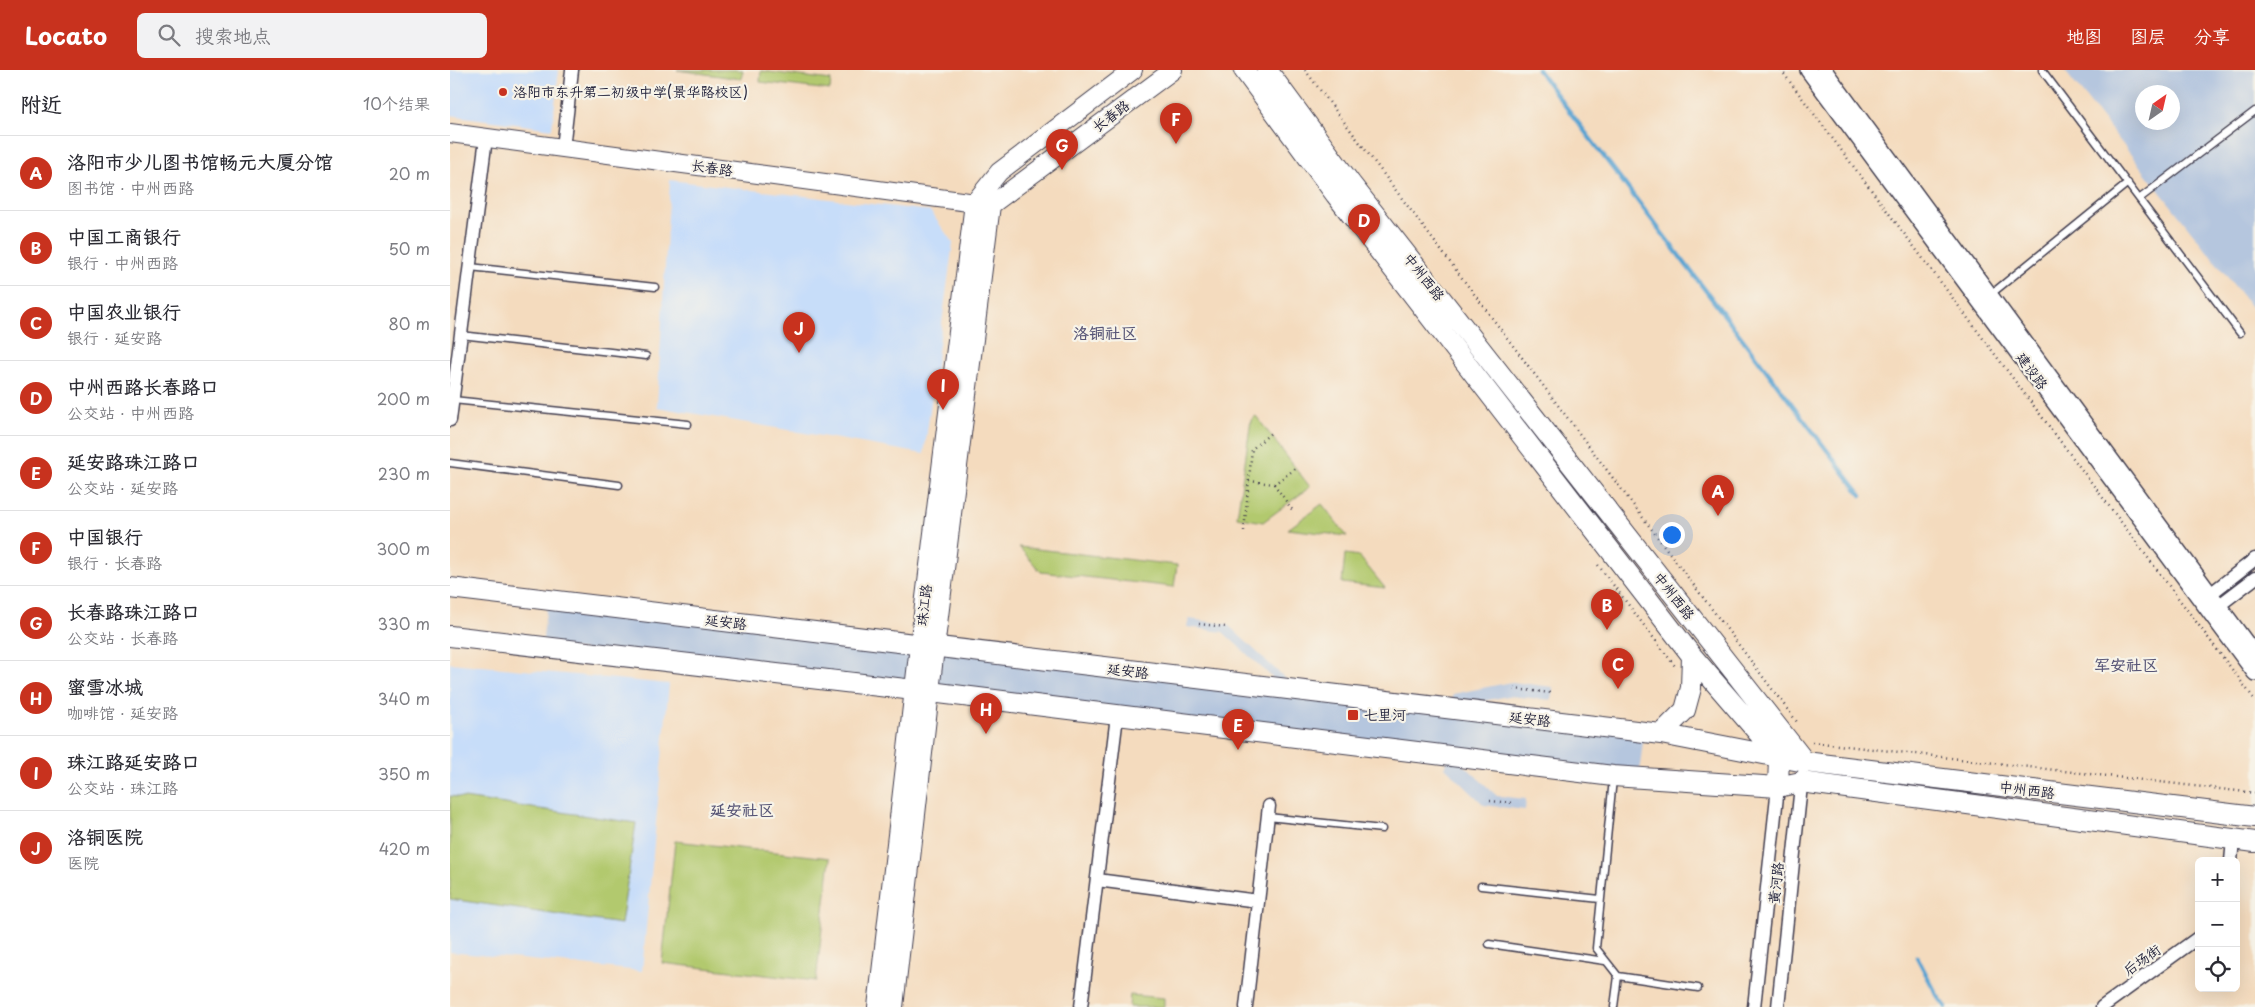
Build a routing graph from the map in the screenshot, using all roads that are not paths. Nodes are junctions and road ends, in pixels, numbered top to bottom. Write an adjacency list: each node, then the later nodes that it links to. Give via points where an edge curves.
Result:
1 (572, 70): 12 (street)
2 (1133, 70): 15 (main road, 长春路, via 1000,172)
3 (1173, 70): 15 (main road, 长春路)
4 (1244, 70): 33 (main road, 中州西路, via 1342,203)
5 (1267, 70): 40 (main road, 中州西路, via 1351,184)
6 (1808, 70): 18 (street, 建设路)
7 (1824, 70): 18 (street, 建设路)
8 (2042, 70): 13 (lane)
9 (2255, 111): 14 (lane)
10 (450, 133): 11 (main road, 长春路)
11 (486, 138): 12 (main road, 长春路); 16 (street)
12 (563, 148): 15 (main road, 长春路)
13 (2128, 184): 14 (lane); 18 (lane)
14 (2140, 199): 19 (lane)
15 (983, 204): 32 (main road, 珠江路)
16 (470, 267): 17 (lane); 20 (street)
17 (655, 288)
18 (1986, 298): 30 (street, 建设路)
19 (2240, 333)
20 (461, 335): 21 (lane); 22 (street)
21 (646, 356)
22 (452, 400): 23 (street); 24 (lane)
23 (450, 420)
24 (688, 424)
25 (450, 463): 26 (lane)
26 (619, 485)
27 (2255, 559): 30 (street)
28 (2255, 578): 30 (street)
29 (450, 588): 32 (main road, 延安路)
30 (2209, 604): 34 (street, 建设路); 35 (street, 建设路)
31 (450, 636): 36 (main road)
32 (927, 647): 36 (main road, 珠江路); 38 (main road, 延安路)
33 (1692, 656): 38 (main road, via 1691,688 1686,710); 39 (main road, 中州西路)
34 (2255, 656)
35 (2255, 673)
36 (922, 691): 37 (main road); 59 (main road, 珠江路); 60 (main road, 珠江路)
37 (1117, 716): 41 (main road); 50 (street)
38 (1661, 734): 39 (main road, 延安路)
39 (1779, 758): 40 (main road, 延安路); 43 (main road)
40 (1805, 762): 42 (street, 黄河路); 45 (main road, 中州西路)
41 (1613, 776): 43 (main road); 52 (lane)
42 (1802, 782): 43 (main road); 47 (main road, 中州西路); 65 (street, 黄河路)
43 (1778, 787): 64 (street, 黄河路)
44 (1268, 811): 46 (lane); 53 (street)
45 (2255, 817)
46 (1382, 830)
47 (2233, 840): 48 (main road, 中州西路); 49 (street)
48 (2255, 842)
49 (2231, 857)
50 (1097, 880): 53 (street); 61 (street)
51 (1481, 886): 52 (lane)
52 (1600, 899): 56 (lane, via 1596,948)
53 (1258, 901): 62 (street)
54 (2195, 940): 66 (street, 后场街)
55 (1489, 944): 56 (lane)
56 (1605, 961): 57 (lane)
57 (1618, 976): 58 (lane); 63 (lane)
58 (1698, 988)
59 (877, 1007)
60 (894, 1007)
61 (1081, 1007)
62 (1246, 1007)
63 (1614, 1007)
64 (1754, 1007)
65 (1778, 1007)
66 (2102, 1007)

